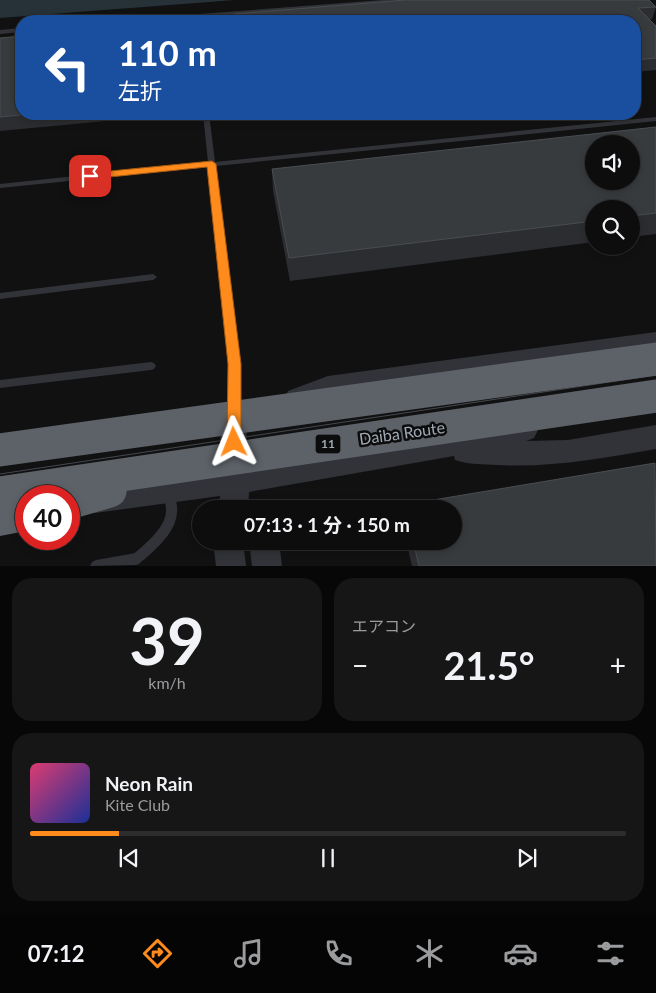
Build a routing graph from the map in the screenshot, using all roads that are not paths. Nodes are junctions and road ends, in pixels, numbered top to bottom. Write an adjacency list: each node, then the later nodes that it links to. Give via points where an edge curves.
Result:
1 (403, 0): 2 (lane)
2 (239, 15)
3 (15, 31): 4 (lane)
4 (0, 32)
5 (656, 119): 7 (lane)
6 (207, 120): 7 (lane)
7 (212, 164): 8 (lane); 17 (lane, via 235,364)
8 (0, 186)
9 (153, 277): 10 (lane)
10 (0, 296)
11 (656, 342): 17 (street, via 328,387)
12 (656, 360): 17 (street); 19 (highway, bridge)
13 (150, 366): 14 (lane)
14 (0, 384)
15 (656, 396): 21 (highway, Daiba Route / 11, bridge)
16 (656, 406): 20 (street)
17 (233, 422): 19 (street); 21 (street)
18 (656, 437): 20 (street, via 568,452 517,454)
19 (0, 449)
20 (434, 449): 21 (street)
21 (227, 471): 23 (highway, Daiba Route / 11, bridge); 24 (highway, bridge); 25 (street); 26 (street)
22 (0, 485): 33 (lane, bridge, via 134,466 159,480 166,486 172,504 172,518 164,534 136,559)
23 (0, 493)
24 (80, 500)
25 (231, 500)
26 (244, 500)
27 (15, 508): 28 (street)
28 (0, 510)
29 (15, 516): 30 (highway)
30 (0, 519)
31 (229, 550): 34 (street)
32 (265, 550): 35 (street)
33 (96, 566)
34 (231, 566)
35 (266, 566)

